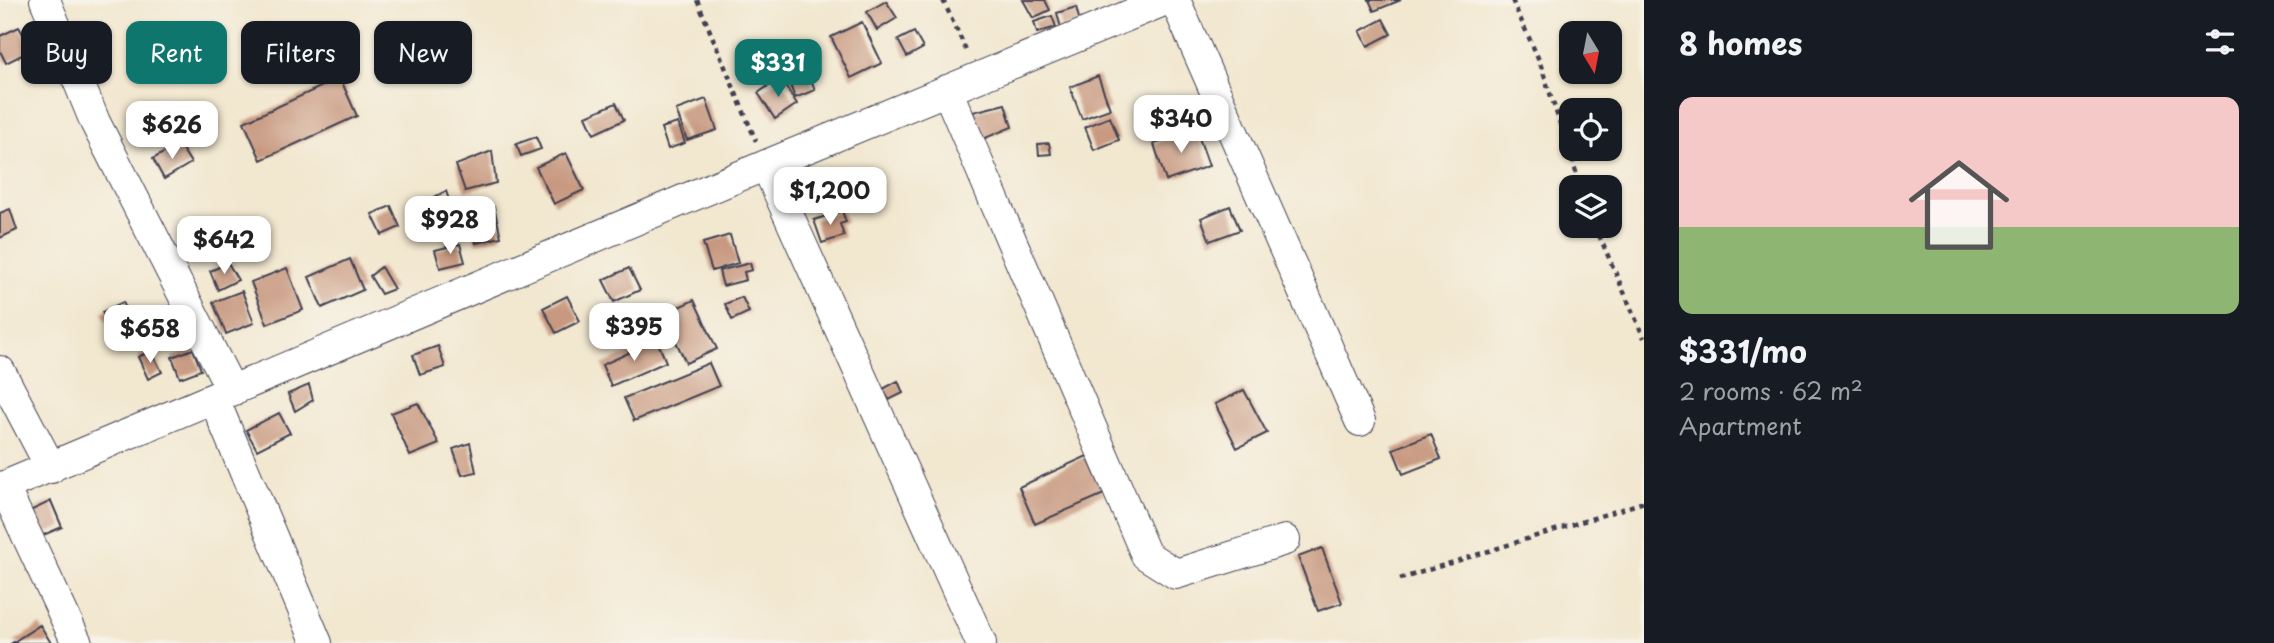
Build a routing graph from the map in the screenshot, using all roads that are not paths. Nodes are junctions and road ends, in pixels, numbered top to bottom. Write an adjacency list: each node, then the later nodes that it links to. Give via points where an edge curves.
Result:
1 (45, 0): 7 (street, via 95,122)
2 (1166, 0): 4 (street)
3 (1175, 0): 8 (street)
4 (947, 90): 5 (street); 11 (street, via 1146,555 1176,574)
5 (766, 165): 7 (street); 14 (street)
6 (0, 372): 9 (street)
7 (223, 395): 9 (street); 13 (street)
8 (1360, 422)
9 (51, 468): 10 (street)
10 (2, 487): 12 (street)
11 (1285, 540)
12 (77, 643)
13 (317, 643)
14 (981, 643)

